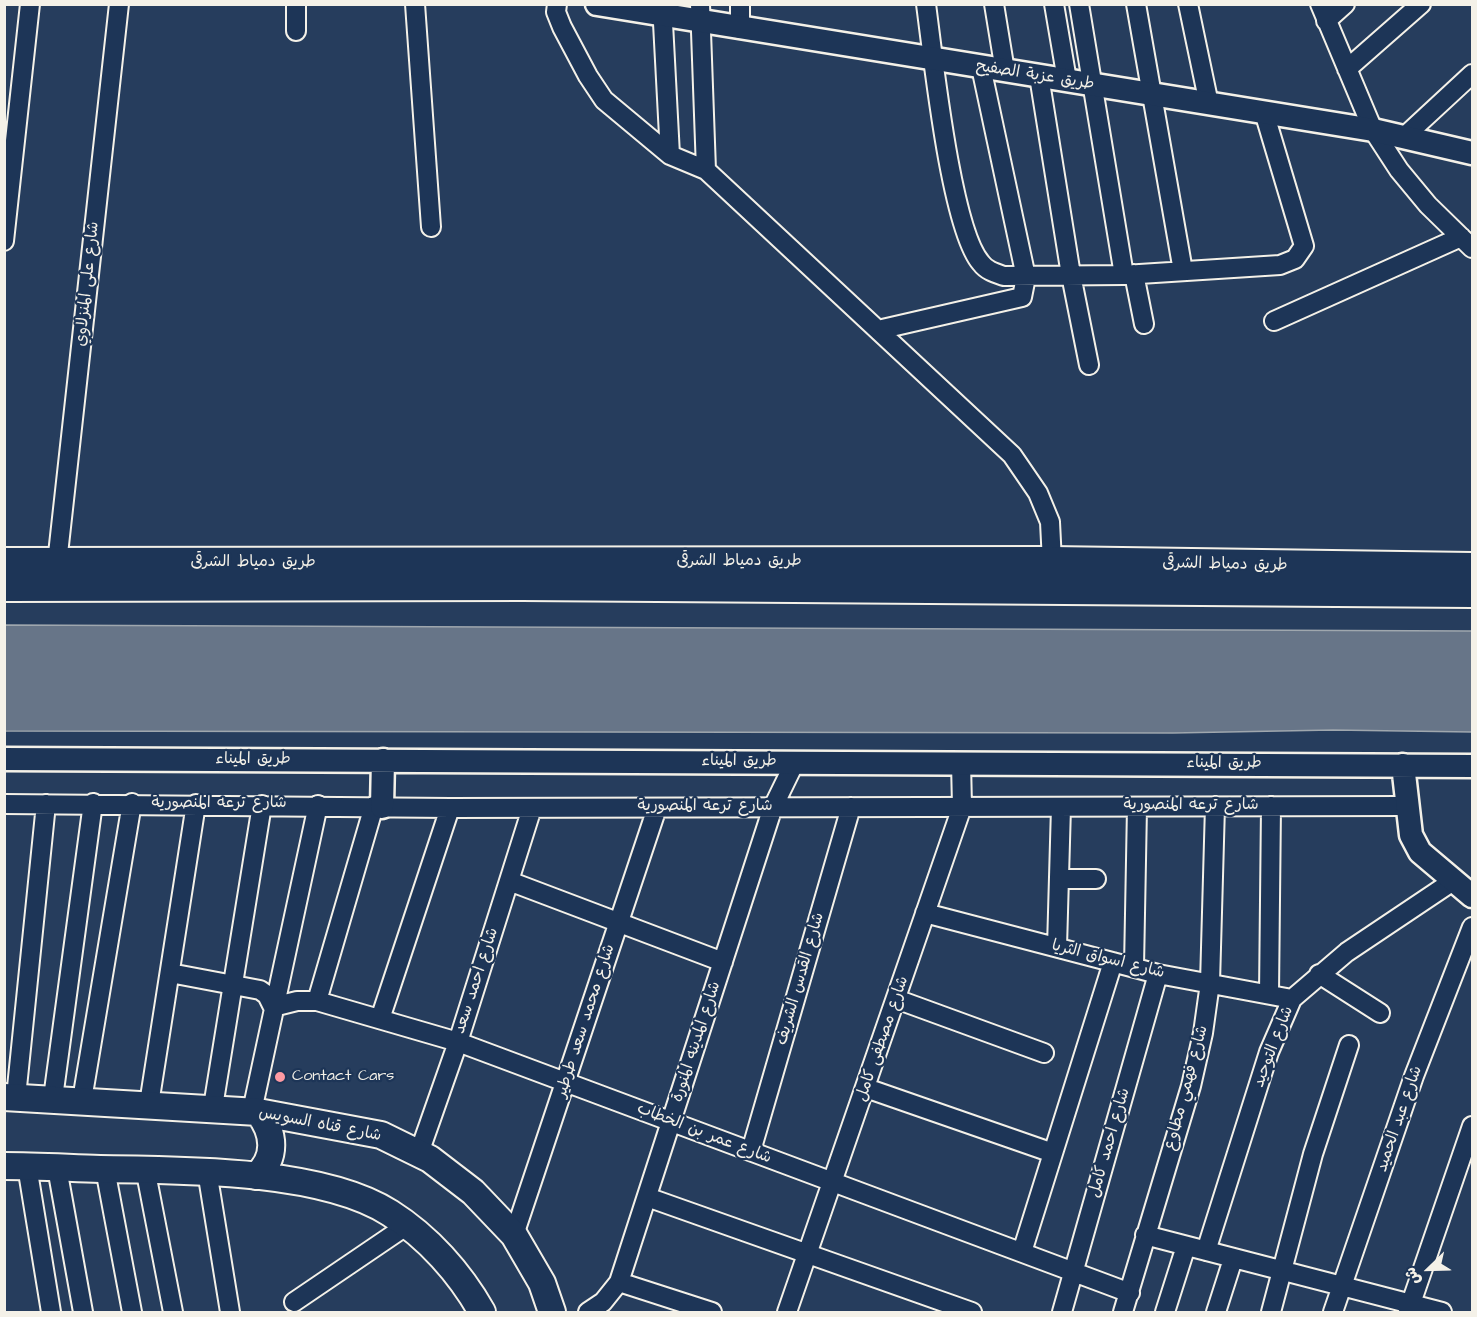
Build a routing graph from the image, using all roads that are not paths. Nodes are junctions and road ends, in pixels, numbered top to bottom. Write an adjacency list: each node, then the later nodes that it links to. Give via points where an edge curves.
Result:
1 (30, 4): 38 (street)
2 (119, 4): 50 (street, شارع على المنزلاوي)
3 (296, 4): 20 (street)
4 (415, 4): 37 (street)
5 (557, 4): 35 (street, via 562,27 604,100)
6 (740, 4): 19 (street)
7 (926, 4): 21 (street)
8 (994, 4): 24 (street)
9 (1054, 4): 27 (street)
10 (1079, 4): 28 (street)
11 (1136, 4): 29 (street)
12 (1188, 4): 30 (street)
13 (1345, 4): 18 (street)
14 (1421, 4): 23 (street)
15 (606, 6): 16 (street, طريق عزبة الصفيح)
16 (662, 10): 17 (street, طريق عزبة الصفيح); 35 (street)
17 (701, 13): 19 (street, طريق عزبة الصفيح); 36 (street)
18 (1323, 13): 23 (street)
19 (740, 29): 21 (street, طريق عزبة الصفيح)
20 (296, 31)
21 (934, 59): 22 (street, طريق عزبة الصفيح); 43 (street, via 956,198 972,247 988,271)
22 (981, 67): 24 (street, طريق عزبة الصفيح); 43 (street)
23 (1347, 69): 32 (street)
24 (1005, 71): 26 (street, طريق عزبة الصفيح)
25 (1473, 74): 33 (street)
26 (1039, 76): 27 (street, طريق عزبة الصفيح); 42 (street)
27 (1067, 80): 28 (street, طريق عزبة الصفيح)
28 (1093, 85): 29 (street, طريق عزبة الصفيح); 41 (street)
29 (1153, 94): 30 (street, طريق عزبة الصفيح); 40 (street)
30 (1209, 104): 31 (street, طريق عزبة الصفيح)
31 (1264, 112): 32 (street, طريق عزبة الصفيح); 40 (street, via 1304,246 1288,263 1280,265)
32 (1373, 130): 33 (street, طريق عزبة الصفيح); 39 (street, via 1428,205)
33 (1404, 136): 34 (street, طريق عزبة الصفيح)
34 (1473, 153)
35 (670, 155): 36 (street)
36 (706, 170): 46 (street)
37 (431, 227)
38 (4, 241)
39 (1467, 242): 44 (street)
40 (1183, 271): 41 (street)
41 (1129, 274): 42 (street); 45 (street)
42 (1071, 275): 43 (street); 47 (street)
43 (1026, 277): 46 (street, via 1019,300)
44 (1274, 321)
45 (1144, 324)
46 (878, 330): 48 (street, via 1012,455 1038,493 1050,522)
47 (1089, 365)
48 (1052, 562): 51 (highway, طريق دمياط الشرقى); 52 (highway, طريق دمياط الشرقى)
49 (4, 563): 50 (highway, طريق دمياط الشرقى)
50 (57, 563): 52 (highway, طريق دمياط الشرقى)
51 (1473, 568)
52 (521, 573): 53 (highway, طريق دمياط الشرقى); 54 (highway, طريق دمياط الشرقى)
53 (4, 586)
54 (1473, 592)
55 (4, 759): 56 (street, طريق الميناء)
56 (383, 760): 57 (street, طريق الميناء); 71 (street)
57 (795, 762): 58 (street, طريق الميناء); 72 (street, شارع المدينه المنورة)
58 (961, 762): 59 (street, طريق الميناء); 74 (street, شارع مصطفى كامل)
59 (1403, 765): 60 (street, طريق الميناء); 70 (street)
60 (1473, 766)
61 (93, 803): 63 (street, شارع ترعه المنصورية); 64 (street, شارع ترعه المنصورية); 110 (street)
62 (4, 804): 63 (street, شارع ترعه المنصورية)
63 (46, 804): 109 (street)
64 (132, 804): 65 (street, شارع ترعه المنصورية); 111 (street)
65 (196, 804): 66 (street, شارع ترعه المنصورية); 92 (street)
66 (262, 805): 67 (street, شارع ترعه المنصورية); 96 (street)
67 (318, 805): 71 (street, شارع ترعه المنصورية); 101 (street)
68 (1215, 806): 69 (street, شارع ترعه المنصورية); 76 (street, شارع ترعه المنصورية); 95 (street, شارع فهمي مطاوع)
69 (1271, 806): 70 (street, شارع ترعه المنصورية); 97 (street)
70 (1406, 806): 83 (street, via 1411,835 1420,852)
71 (378, 807): 77 (street, شارع ترعه المنصورية); 100 (street)
72 (773, 807): 73 (street, شارع ترعه المنصورية); 79 (street, شارع ترعه المنصورية); 89 (street, شارع المدينه المنورة)
73 (851, 807): 74 (street, شارع ترعه المنصورية); 117 (street, شارع القدس الشريف)
74 (962, 807): 75 (street, شارع ترعه المنصورية); 85 (street, شارع مصطفى كامل)
75 (1061, 807): 76 (street, شارع ترعه المنصورية); 80 (street)
76 (1137, 807): 91 (street)
77 (450, 808): 78 (street, شارع ترعه المنصورية); 103 (street)
78 (532, 808): 79 (street, شارع ترعه المنصورية); 82 (street, شارع احمد سعد)
79 (657, 808): 86 (street, شارع محمد سعد طرطير)
80 (1059, 879): 81 (street); 88 (street)
81 (1096, 879)
82 (509, 881): 86 (street); 104 (street, شارع احمد سعد)
83 (1453, 881): 84 (street); 94 (street, شارع التوحيد)
84 (1473, 896)
85 (925, 913): 88 (street, شارع اسواق الثريا); 98 (street, شارع مصطفى كامل)
86 (618, 922): 89 (street); 107 (street, شارع محمد سعد طرطير)
87 (1473, 927): 139 (street, شارع عبد الحميد, via 1414,1076)
88 (1057, 947): 90 (street, شارع اسواق الثريا)
89 (723, 962): 115 (street, شارع المدينه المنورة)
90 (1113, 962): 91 (street, شارع اسواق الثريا); 118 (street)
91 (1134, 967): 93 (street, شارع اسواق الثريا)
92 (170, 973): 96 (street); 112 (street)
93 (1158, 974): 95 (street, شارع اسواق الثريا); 136 (street, شارع احمد كامل)
94 (1319, 974): 99 (street, شارع التوحيد); 102 (street)
95 (1210, 983): 97 (street, شارع اسواق الثريا); 130 (street, شارع فهمي مطاوع, via 1191,1086)
96 (233, 985): 101 (street, via 260,990); 113 (street)
97 (1269, 994): 99 (street, شارع اسواق الثريا)
98 (896, 999): 106 (street); 108 (street, شارع مصطفى كامل)
99 (1292, 999): 132 (street, شارع التوحيد, via 1269,1052)
100 (317, 1001): 101 (street, شارع عمر بن الخطاب); 103 (street, شارع عمر بن الخطاب)
101 (273, 1007): 114 (street)
102 (1380, 1013)
103 (380, 1019): 104 (street, شارع عمر بن الخطاب)
104 (458, 1042): 107 (street, شارع عمر بن الخطاب); 119 (street, شارع احمد سعد)
105 (1349, 1045): 137 (street, via 1313,1154)
106 (1044, 1053)
107 (566, 1082): 115 (street, شارع عمر بن الخطاب); 129 (street, شارع محمد سعد طرطير)
108 (866, 1088): 118 (street); 126 (street, شارع مصطفى كامل)
109 (10, 1097): 110 (main road, شارع قناه السويس)
110 (53, 1098): 111 (main road, شارع قناه السويس)
111 (82, 1100): 112 (main road, شارع قناه السويس)
112 (149, 1104): 113 (main road, شارع قناه السويس)
113 (213, 1107): 114 (main road, شارع قناه السويس)
114 (255, 1112): 119 (main road, شارع قناه السويس, via 381,1135); 125 (main road, via 266,1121 272,1145 265,1168)
115 (671, 1121): 117 (street, شارع عمر بن الخطاب); 127 (street, شارع المدينه المنورة)
116 (1473, 1126): 142 (street)
117 (751, 1151): 126 (street, شارع عمر بن الخطاب)
118 (1053, 1152): 133 (street)
119 (419, 1153): 129 (main road, شارع قناه السويس, via 473,1192)
120 (16, 1166): 121 (main road); 143 (street)
121 (57, 1168): 123 (main road); 144 (street)
122 (144, 1168): 123 (main road); 124 (main road); 146 (street)
123 (105, 1169): 145 (street)
124 (207, 1171): 125 (main road); 147 (street)
125 (256, 1176): 128 (main road, via 351,1195 390,1212)
126 (834, 1182): 133 (street, شارع عمر بن الخطاب); 134 (street, شارع مصطفى كامل)
127 (647, 1197): 134 (street); 138 (street, شارع المدينه المنورة)
128 (406, 1226): 141 (street); 148 (main road, via 444,1258)
129 (514, 1235): 149 (main road, شارع قناه السويس, via 542,1282)
130 (1145, 1235): 131 (street); 140 (street, شارع فهمي مطاوع)
131 (1186, 1246): 132 (street); 156 (street)
132 (1206, 1251): 135 (street)
133 (1022, 1252): 136 (street, شارع عمر بن الخطاب)
134 (808, 1254): 152 (street, شارع مصطفى كامل); 153 (street)
135 (1233, 1259): 137 (street); 157 (street)
136 (1073, 1272): 140 (street, شارع عمر بن الخطاب); 154 (street, شارع احمد كامل)
137 (1284, 1272): 139 (street); 158 (street)
138 (619, 1282): 150 (street, شارع المدينه المنورة, via 603,1302); 151 (street)
139 (1341, 1287): 142 (street); 159 (street, شارع عبد الحميد)
140 (1130, 1293): 155 (street, شارع فهمي مطاوع)
141 (294, 1302)
142 (1410, 1308): 160 (street)
143 (51, 1312)
144 (83, 1312)
145 (132, 1312)
146 (173, 1312)
147 (230, 1312)
148 (482, 1312)
149 (552, 1312)
150 (588, 1312)
151 (712, 1312)
152 (787, 1312)
153 (972, 1312)
154 (1062, 1312)
155 (1123, 1312)
156 (1165, 1312)
157 (1216, 1312)
158 (1271, 1312)
159 (1333, 1312)
160 (1442, 1312)

